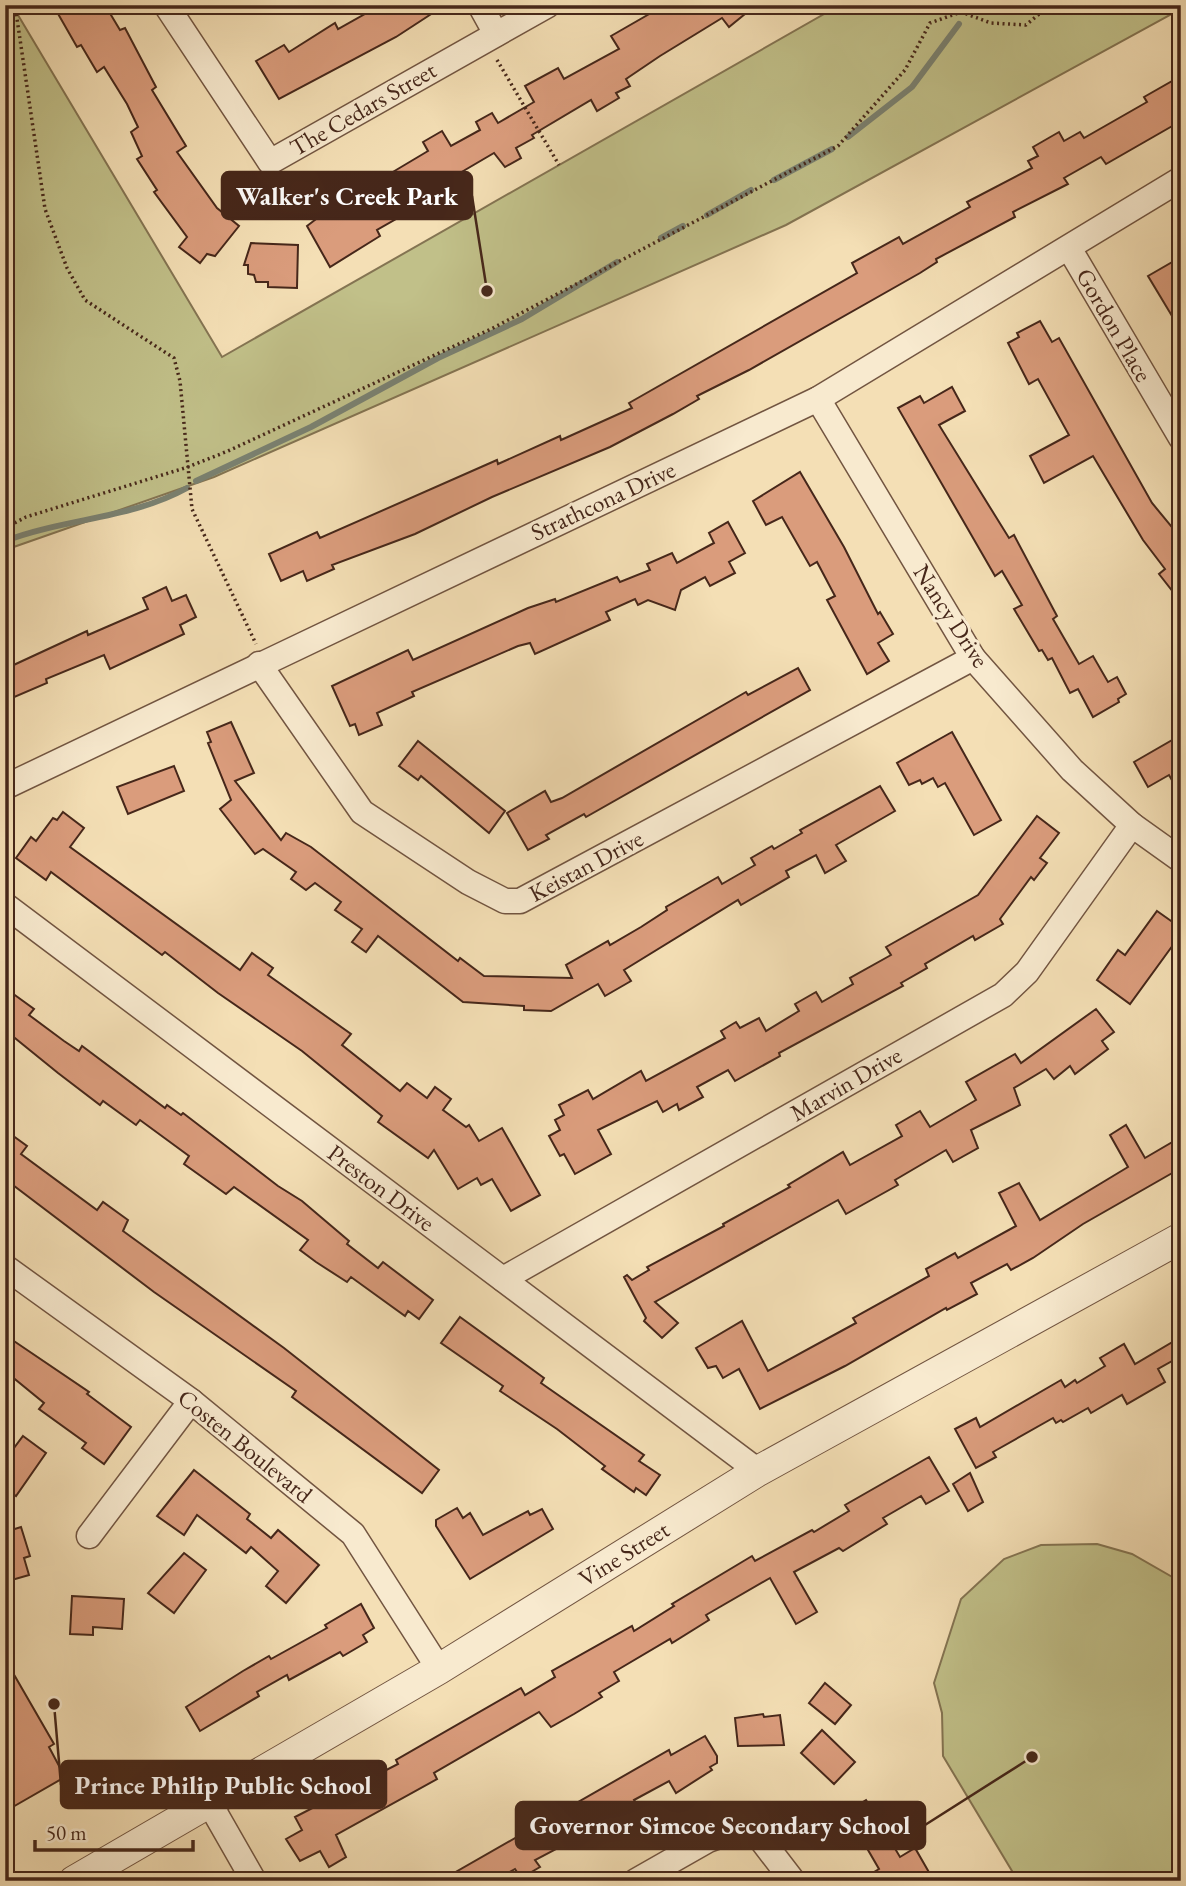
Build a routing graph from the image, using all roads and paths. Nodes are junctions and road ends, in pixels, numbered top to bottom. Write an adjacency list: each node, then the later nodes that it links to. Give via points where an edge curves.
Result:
1 (11, 5): 12 (path, via 16,12 45,209 66,268 85,300 174,358)
2 (166, 5): 6 (street, The Cedars Street, via 270,162)
3 (480, 5): 6 (street)
4 (548, 5): 6 (street, The Cedars Street)
5 (1050, 5): 12 (path, via 1026,25 991,23 961,12 930,23 905,70 838,146 491,329)
6 (491, 37): 7 (path)
7 (559, 165)
8 (1181, 179): 9 (street, Strathcona Drive)
9 (1069, 248): 10 (street, Strathcona Drive); 11 (street, Gordon Place)
10 (818, 399): 14 (street, Nancy Drive); 15 (street, Strathcona Drive)
11 (1181, 438)
12 (188, 467): 13 (path, via 26,517); 15 (path, via 192,509 254,637)
13 (5, 528)
14 (974, 658): 15 (street, Keistan Drive, via 520,901 505,901 468,882 362,812); 17 (street, Nancy Drive, via 1072,770)
15 (259, 664): 16 (street, Strathcona Drive)
16 (5, 787)
17 (1132, 825): 18 (street, Nancy Drive); 22 (street, Marvin Drive, via 1027,972 1003,995)
18 (1181, 860)
19 (5, 905): 22 (street, Preston Drive)
20 (1181, 1238): 24 (street, Vine Street)
21 (5, 1267): 23 (street, Costen Boulevard)
22 (503, 1279): 24 (street, Preston Drive)
23 (191, 1401): 25 (street); 26 (street, Costen Boulevard, via 354,1534)
24 (758, 1471): 26 (street, Vine Street)
25 (89, 1536)
26 (439, 1669): 27 (street, Vine Street)
27 (210, 1804): 28 (street, Vine Street); 29 (street)
28 (74, 1881)
29 (254, 1881)
30 (636, 1881): 31 (street, via 708,1840 736,1830 760,1838)
31 (793, 1881)

